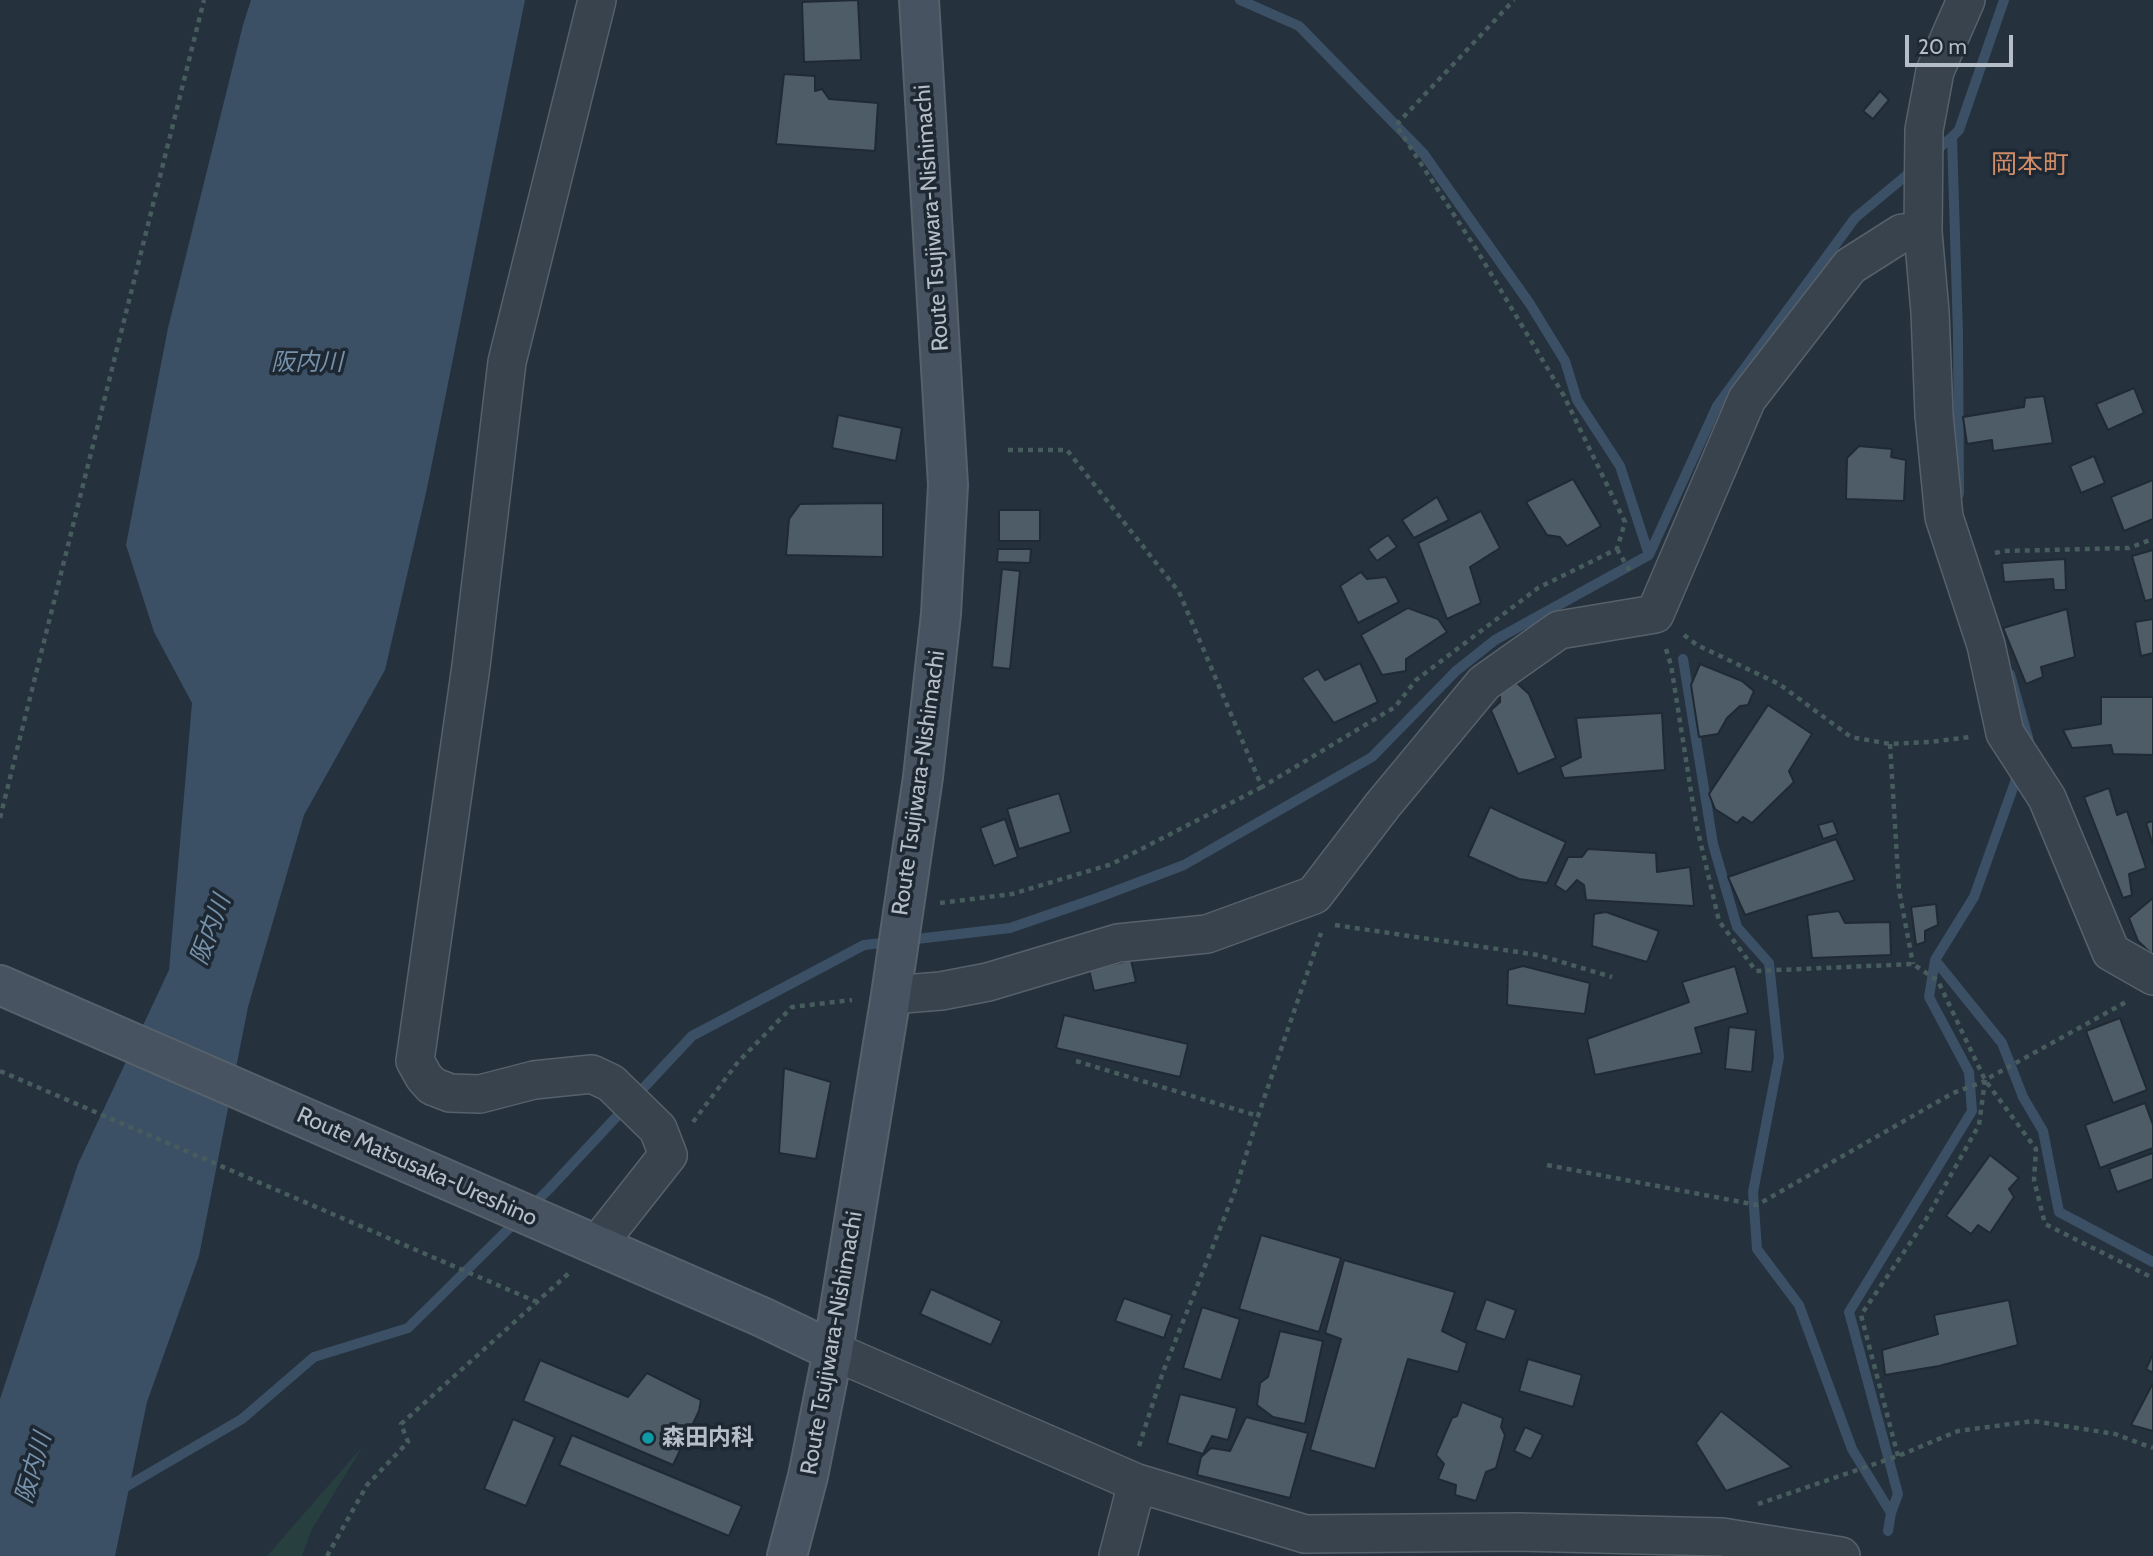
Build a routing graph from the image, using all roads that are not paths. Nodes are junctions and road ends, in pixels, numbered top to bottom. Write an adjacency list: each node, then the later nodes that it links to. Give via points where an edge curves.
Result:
1 (597, 0): 8 (street, via 507,362 471,666 415,1061 432,1086 450,1093 480,1094 534,1080 592,1074 611,1083 663,1142)
2 (919, 0): 7 (main road, Route Tsujiwara-Nishimachi, via 948,485 934,691)
3 (1966, 0): 4 (street, via 1935,71 1924,130)
4 (1924, 221): 6 (street, via 1944,517 1986,645 2006,735 2047,798 2111,952); 7 (street, via 1850,266 1747,399 1646,599 1559,631 1484,683 1314,895 1207,934 1118,943 988,982)
5 (0, 985): 8 (main road, Route Matsusaka-Ureshino)
6 (2141, 989)
7 (891, 995): 9 (main road, Route Tsujiwara-Nishimachi)
8 (597, 1245): 9 (main road, Route Matsusaka-Ureshino)
9 (833, 1351): 10 (street); 11 (main road, Route Tsujiwara-Nishimachi)
10 (1129, 1480): 12 (street); 13 (street, via 1305,1534 1518,1532 1722,1537)
11 (787, 1556)
12 (1118, 1556)
13 (1842, 1556)

